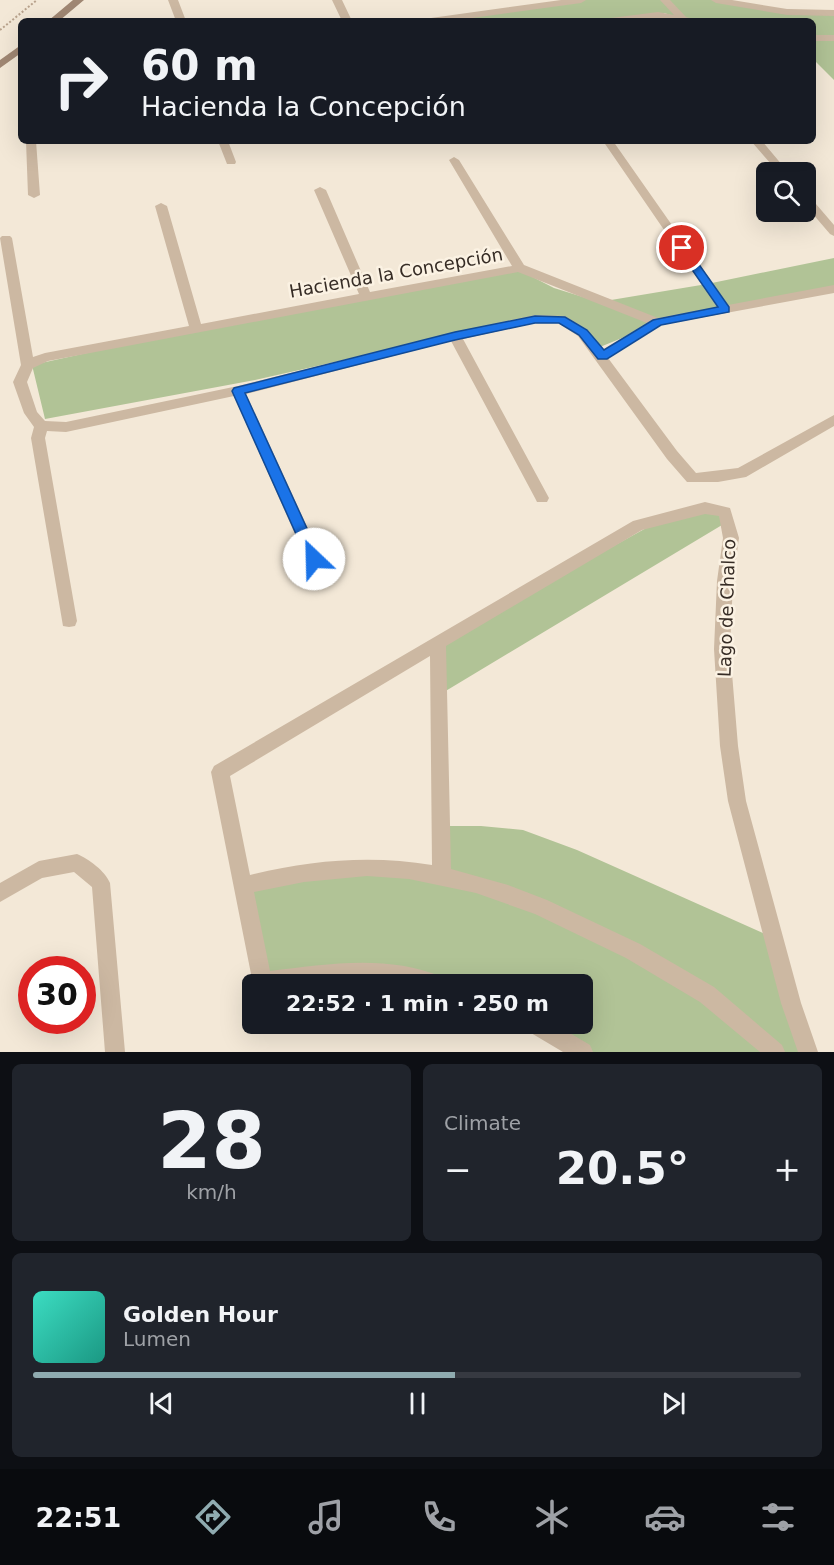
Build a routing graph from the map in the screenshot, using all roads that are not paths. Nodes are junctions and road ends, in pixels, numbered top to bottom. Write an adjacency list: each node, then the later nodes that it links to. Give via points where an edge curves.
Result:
1 (79, 0): 10 (street)
2 (173, 0): 11 (street)
3 (337, 0): 12 (street)
4 (501, 0): 8 (street)
5 (581, 0): 8 (street)
6 (665, 0): 16 (street)
7 (716, 0): 9 (street, via 787,12)
8 (507, 10): 13 (street)
9 (834, 13)
10 (57, 18)
11 (180, 18)
12 (346, 18)
13 (452, 18)
14 (634, 18): 15 (street)
15 (673, 18)
16 (681, 18)
17 (816, 38): 18 (street)
18 (834, 38)
19 (18, 50): 20 (street)
20 (0, 65)
21 (31, 144): 29 (street)
22 (224, 144): 26 (street)
23 (610, 144): 37 (street)
24 (759, 144): 27 (street)
25 (454, 160): 34 (street)
26 (231, 162)
27 (774, 162)
28 (320, 190): 36 (street)
29 (34, 195)
30 (160, 206): 39 (street)
31 (816, 211): 32 (street)
32 (834, 232)
33 (6, 238): 42 (street)
34 (519, 268): 36 (street, Hacienda la Concepción); 38 (street, Hacienda la Concepción)
35 (834, 289): 37 (street)
36 (366, 296): 39 (street, Hacienda la Concepción)
37 (725, 310): 38 (street)
38 (657, 322): 41 (street)
39 (196, 327): 42 (street, Hacienda la Concepción, via 45,357)
40 (455, 336): 41 (street, via 535,319 561,319 583,333); 43 (street); 46 (street)
41 (603, 356): 44 (street, via 672,455 694,479 741,473)
42 (28, 365): 45 (street, via 20,382)
43 (238, 391): 45 (street, via 66,427); 47 (street)
44 (834, 420)
45 (41, 426): 48 (street, via 38,438)
46 (542, 498)
47 (314, 559)
48 (69, 621)
49 (438, 644): 50 (street); 51 (street, Lago de Chalco, via 220,772); 60 (street, Lago de Chalco, via 638,525 705,508 725,512 731,538 722,649 737,801)
50 (442, 877): 51 (street, via 409,870 350,867); 59 (street, via 547,908 635,952 712,998)
51 (242, 886): 53 (street, Lago de Chalco)
52 (0, 893): 57 (street, via 39,870 77,863 101,883)
53 (260, 974)
54 (324, 974): 55 (street, Lago de Chalco)
55 (387, 974)
56 (552, 1034): 58 (street)
57 (115, 1052)
58 (583, 1052)
59 (776, 1052)
60 (808, 1052)

